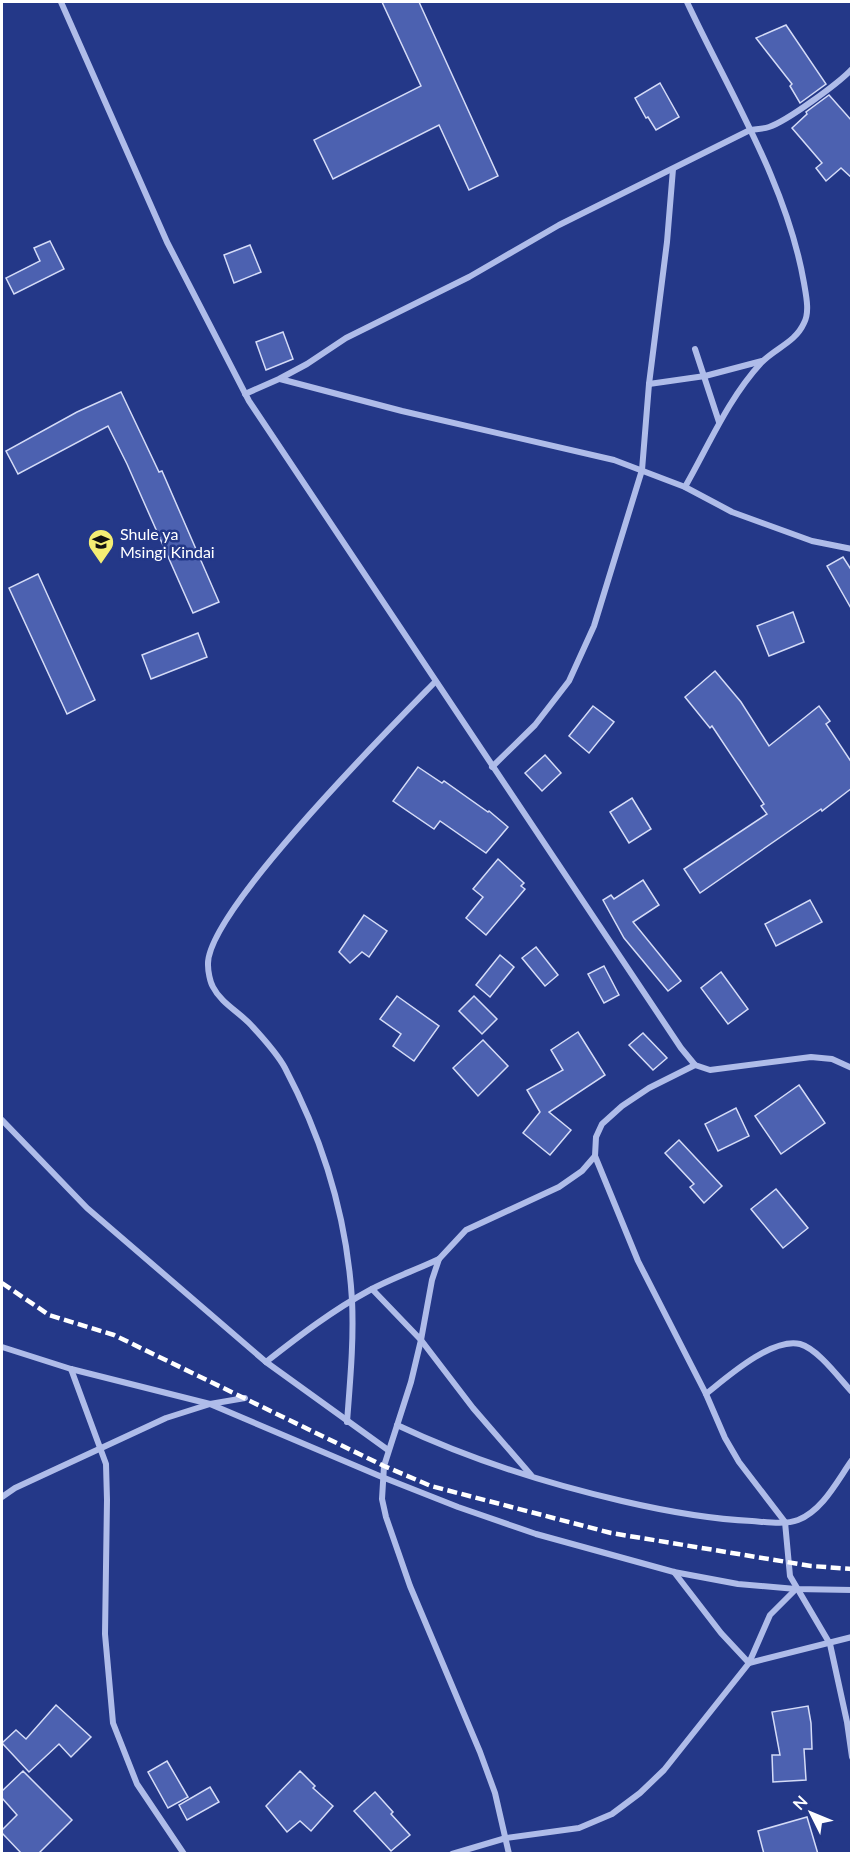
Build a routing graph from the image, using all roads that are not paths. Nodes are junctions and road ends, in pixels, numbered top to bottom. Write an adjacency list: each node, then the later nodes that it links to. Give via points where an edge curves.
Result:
1 (61, 2): 11 (street, via 167,242)
2 (687, 2): 4 (street)
3 (852, 69): 4 (street, via 780,122)
4 (750, 130): 5 (street); 7 (street, via 787,216 807,301 805,322 794,339)
5 (673, 169): 9 (street, via 346,338); 10 (street)
6 (695, 349): 8 (street)
7 (762, 361): 8 (street); 12 (street)
8 (705, 376): 10 (street); 12 (street)
9 (279, 379): 11 (street); 13 (street, via 571,449)
10 (649, 384): 13 (street)
11 (245, 394): 16 (street)
12 (719, 422): 14 (street)
13 (642, 470): 14 (street); 17 (street, via 594,626 569,681 535,725)
14 (685, 487): 15 (street, via 732,512 812,541)
15 (852, 549)
16 (435, 682): 17 (street); 24 (street, via 274,855 214,941 207,963 212,987 251,1025 283,1065 318,1138 345,1236)
17 (492, 767): 18 (street)
18 (695, 1065): 19 (street, via 710,1070 811,1057 832,1059); 21 (street, via 649,1088 602,1124 596,1137)
19 (852, 1068)
20 (2, 1120): 27 (street, via 87,1208)
21 (595, 1156): 22 (street, via 582,1171 559,1186 466,1230); 30 (street, via 638,1261)
22 (439, 1259): 23 (street); 25 (street)
23 (372, 1289): 24 (street); 25 (street)
24 (352, 1300): 27 (street); 33 (street)
25 (421, 1340): 34 (street); 39 (street, via 498,1439)
26 (2, 1347): 28 (street)
27 (266, 1362): 33 (street)
28 (71, 1369): 32 (street); 35 (street)
29 (852, 1392): 30 (street, via 816,1354 799,1344 777,1346 744,1364)
30 (706, 1394): 41 (street, via 734,1454)
31 (245, 1398): 32 (street)
32 (210, 1404): 35 (street, via 166,1418); 38 (street)
33 (347, 1422): 36 (street)
34 (397, 1425): 36 (street); 39 (street, via 447,1449)
35 (101, 1448): 40 (street); 50 (street, via 107,1482 105,1634 114,1723 137,1784)
36 (388, 1450): 38 (street)
37 (852, 1460): 41 (street, via 817,1508 796,1521)
38 (382, 1477): 42 (street, via 536,1534); 49 (street, via 386,1518 410,1586 480,1752)
39 (533, 1477): 41 (street, via 672,1512 723,1520)
40 (2, 1497)
41 (784, 1522): 43 (street, via 787,1561)
42 (674, 1572): 43 (street, via 738,1584); 47 (street)
43 (796, 1589): 44 (street); 46 (street); 47 (street, via 771,1615)
44 (852, 1590)
45 (852, 1637): 46 (street)
46 (830, 1644): 47 (street); 48 (street)
47 (749, 1664): 49 (street, via 664,1770 612,1814 579,1828)
48 (852, 1757)
49 (506, 1838): 51 (street); 52 (street)
50 (184, 1854)
51 (452, 1854)
52 (509, 1854)

